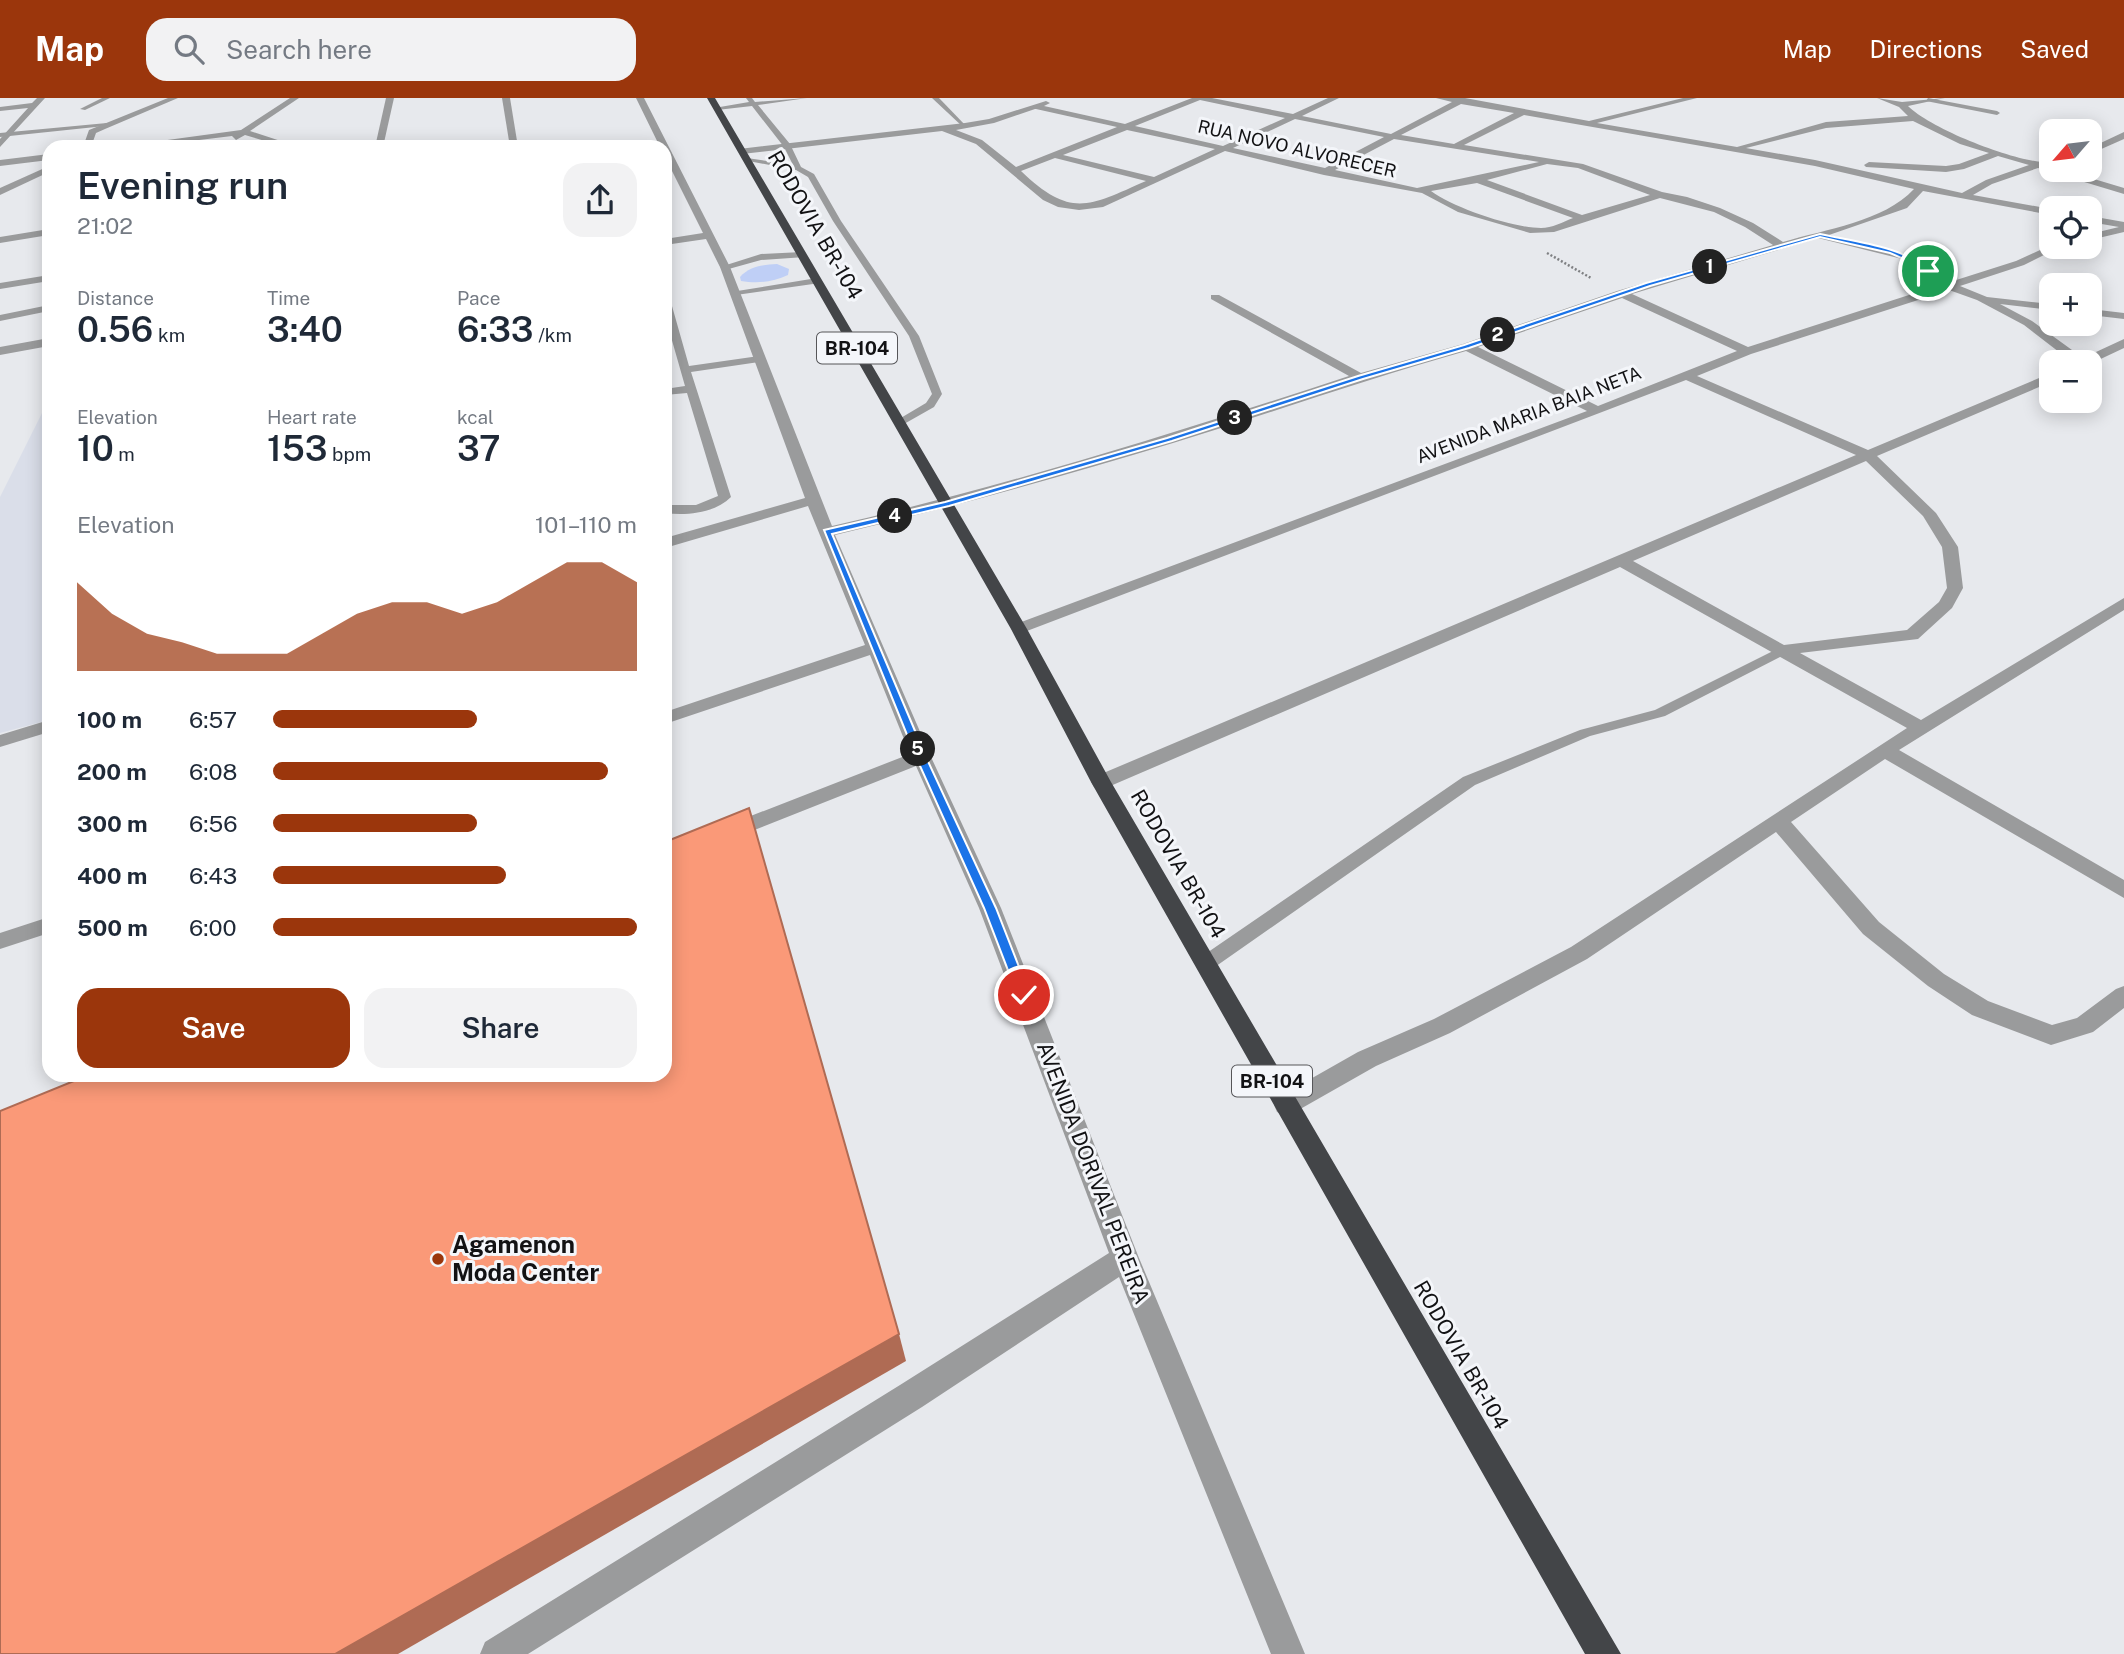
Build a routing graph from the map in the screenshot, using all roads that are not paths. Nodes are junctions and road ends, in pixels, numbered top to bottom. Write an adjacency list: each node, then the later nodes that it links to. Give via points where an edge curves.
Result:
1 (41, 98): 22 (street)
2 (107, 98): 26 (lane)
3 (174, 98): 34 (street)
4 (295, 98): 38 (street)
5 (390, 98): 46 (street)
6 (506, 98): 47 (street)
7 (640, 98): 48 (street, AVENIDA DORIVAL PEREIRA)
8 (711, 98): 25 (highway, RODOVIA BR-104 / BR-104)
9 (804, 98): 20 (lane)
10 (935, 98): 35 (lane)
11 (1061, 98): 24 (street)
12 (1200, 98): 31 (street); 36 (street)
13 (1335, 98): 31 (street)
14 (1440, 98): 18 (street)
15 (1693, 98): 30 (street)
16 (1881, 98): 23 (street)
17 (1941, 98): 19 (street)
18 (1465, 100): 28 (street); 41 (street)
19 (1928, 100): 23 (street); 29 (lane)
20 (752, 101): 25 (lane); 50 (lane)
21 (1620, 104): 30 (street)
22 (33, 105): 27 (street); 39 (street)
23 (1902, 105): 32 (street)
24 (1036, 107): 35 (street); 36 (street, RUA NOVO ALVORECER)
25 (717, 108): 57 (highway, RODOVIA BR-104 / BR-104)
26 (83, 109)
27 (0, 110)
28 (1521, 113): 33 (street); 51 (street)
29 (1997, 113)
30 (1616, 114): 33 (street)
31 (1293, 117): 41 (street); 53 (street)
32 (1915, 118): 54 (street, via 1826,125); 55 (street, via 1940,133)
33 (1585, 123): 54 (street)
34 (105, 124): 39 (lane); 42 (street, via 92,132)
35 (965, 126): 37 (street)
36 (1124, 127): 53 (street, RUA NOVO ALVORECER); 56 (street)
37 (943, 128): 50 (street); 65 (street, via 981,142)
38 (243, 132): 43 (street); 44 (street); 45 (street)
39 (5, 135): 49 (street)
40 (2124, 135): 52 (street)
41 (1395, 137): 51 (street); 67 (street)
42 (89, 140)
43 (177, 140)
44 (230, 140)
45 (271, 140)
46 (381, 140)
47 (513, 140)
48 (660, 140)
49 (0, 144)
50 (787, 146): 57 (street); 64 (lane)
51 (1454, 147): 59 (street)
52 (2102, 147)
53 (1223, 148): 67 (street, RUA NOVO ALVORECER); 68 (street)
54 (1735, 148): 61 (street)
55 (1997, 153): 61 (street, via 1946,169); 62 (street)
56 (1054, 155): 65 (street); 68 (street)
57 (745, 156): 64 (lane); 88 (highway, RODOVIA BR-104 / BR-104)
58 (42, 158): 60 (street)
59 (1552, 161): 69 (street, RUA NOVO ALVORECER); 74 (street, via 1580,166)
60 (0, 163)
61 (1815, 163): 70 (street)
62 (2038, 165): 72 (street); 75 (street)
63 (672, 166): 82 (street, AVENIDA DORIVAL PEREIRA)
64 (798, 167): 119 (lane, via 818,184 837,221 914,336 937,394 930,405)
65 (1014, 171): 68 (street, via 1056,204 1069,208 1100,205)
66 (42, 172): 73 (street)
67 (1324, 172): 71 (street, RUA NOVO ALVORECER)
68 (1154, 180)
69 (1478, 180): 71 (street, RUA NOVO ALVORECER); 77 (street)
70 (1921, 188): 75 (street); 83 (street, via 1904,206)
71 (1425, 191): 77 (street, via 1499,222 1541,231)
72 (2124, 191)
73 (0, 192)
74 (1660, 195): 77 (street); 86 (street, via 1717,210)
75 (1965, 195): 76 (street)
76 (2039, 210)
77 (1582, 218)
78 (2102, 222): 79 (street)
79 (2124, 227): 81 (street)
80 (42, 233): 84 (street)
81 (2102, 233)
82 (709, 234): 85 (street); 89 (street, AVENIDA DORIVAL PEREIRA)
83 (1820, 235): 86 (street); 92 (street, via 1906,257)
84 (0, 240)
85 (672, 241)
86 (1784, 247): 95 (street)
87 (2039, 254): 92 (street, AVENIDA MARIA BAIA NETA)
88 (802, 255): 89 (lane, via 761,257); 91 (highway, RODOVIA BR-104 / BR-104)
89 (725, 267): 94 (street, AVENIDA DORIVAL PEREIRA)
90 (42, 279): 93 (street)
91 (817, 281): 94 (lane); 119 (highway, RODOVIA BR-104 / BR-104)
92 (1947, 285): 97 (street); 109 (street, AVENIDA MARIA BAIA NETA)
93 (0, 286)
94 (736, 292): 111 (street, AVENIDA DORIVAL PEREIRA)
95 (1621, 293): 106 (street); 109 (street)
96 (1216, 297): 114 (street)
97 (1981, 298): 98 (street); 107 (street)
98 (2039, 305)
99 (42, 309): 102 (street)
100 (2102, 313): 101 (street)
101 (2124, 316)
102 (0, 318)
103 (672, 324): 112 (lane)
104 (42, 343): 108 (street)
105 (2124, 343): 110 (street)
106 (1466, 347): 114 (street); 118 (street)
107 (2065, 350)
108 (0, 351)
109 (1747, 351): 113 (street, AVENIDA MARIA BAIA NETA)
110 (2102, 353)
111 (759, 359): 112 (lane); 121 (street, AVENIDA DORIVAL PEREIRA)
112 (685, 370): 116 (lane)
113 (1687, 376): 118 (street, AVENIDA MARIA BAIA NETA); 120 (street)
114 (1360, 377): 122 (street, via 1169,440)
115 (2039, 382): 120 (street)
116 (691, 389): 117 (lane); 123 (lane, via 725,497 703,508)
117 (672, 392)
118 (1598, 411): 128 (street, AVENIDA MARIA BAIA NETA)
119 (900, 422): 122 (highway, RODOVIA BR-104 / BR-104)
120 (1866, 454): 126 (street); 130 (street, via 1929,513 1950,547 1955,588 1946,605 1912,635)
121 (813, 499): 124 (street, AVENIDA DORIVAL PEREIRA); 125 (street)
122 (947, 504): 124 (street); 128 (highway, RODOVIA BR-104 / BR-104)
123 (672, 510)
124 (827, 532): 129 (street, AVENIDA DORIVAL PEREIRA)
125 (672, 541)
126 (1619, 560): 130 (street); 137 (street)
127 (2124, 603): 133 (street)
128 (1019, 629): 137 (highway, RODOVIA BR-104 / BR-104)
129 (877, 647): 131 (street); 136 (street, AVENIDA DORIVAL PEREIRA)
130 (1783, 650): 133 (street); 143 (lane, via 1660,713 1585,733 1469,781)
131 (672, 716)
132 (42, 728): 134 (street)
133 (1921, 728): 135 (street)
134 (0, 741)
135 (1885, 750): 138 (street); 140 (street)
136 (921, 757): 139 (street); 146 (street, AVENIDA DORIVAL PEREIRA, via 990,908)
137 (1101, 782): 143 (highway, RODOVIA BR-104 / BR-104)
138 (1778, 821): 144 (street, via 1871,928 1980,1008 2050,1035 2085,1025); 145 (street, via 1579,953 1442,1026 1367,1059)
139 (703, 842)
140 (2124, 890)
141 (42, 927): 142 (street)
142 (0, 941)
143 (1205, 964): 145 (highway, RODOVIA BR-104 / BR-104)
144 (2124, 995)
145 (1286, 1105): 147 (highway, RODOVIA BR-104 / BR-104)
146 (1125, 1258): 148 (street); 149 (street, AVENIDA DORIVAL PEREIRA)
147 (1595, 1651)
148 (497, 1654)
149 (1288, 1654)

